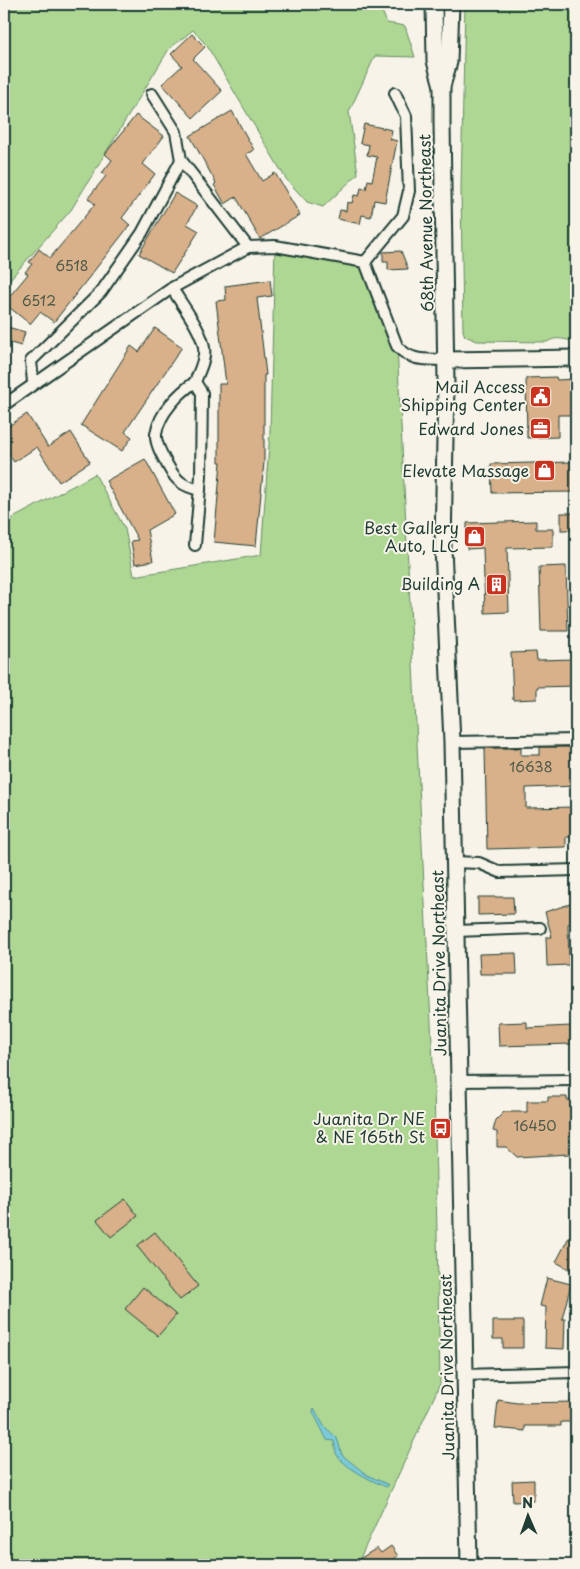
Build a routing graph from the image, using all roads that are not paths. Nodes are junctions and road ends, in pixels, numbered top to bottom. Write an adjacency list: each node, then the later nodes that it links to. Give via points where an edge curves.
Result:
1 (434, 4): 3 (main road, 68th Avenue Northeast, via 434,61)
2 (451, 4): 3 (main road, 68th Avenue Northeast, via 450,62)
3 (442, 86): 11 (main road, 68th Avenue Northeast)
4 (395, 93): 8 (street, via 406,116 409,191 403,216)
5 (152, 94): 6 (street, via 176,132)
6 (181, 160): 7 (street); 12 (street, via 142,233 101,292 31,361)
7 (248, 247): 8 (street, via 274,246); 9 (street)
8 (365, 262): 11 (street, via 400,350 414,359)
9 (172, 288): 12 (street); 13 (street, via 200,335 204,348)
10 (576, 358): 11 (main road)
11 (445, 360): 18 (main road, Juanita Drive Northeast, via 443,548)
12 (33, 382): 14 (street)
13 (194, 382): 15 (street, via 202,393); 15 (street, via 180,393 161,420 156,434 158,447 175,478 185,486)
14 (4, 404)
15 (200, 490): 16 (street)
16 (195, 545)
17 (576, 740): 18 (street)
18 (452, 742): 19 (main road, Juanita Drive Northeast)
19 (454, 862): 20 (street, via 480,863 500,872); 22 (main road, Juanita Drive Northeast)
20 (576, 870)
21 (540, 928): 22 (street)
22 (456, 931): 24 (main road, Juanita Drive Northeast)
23 (576, 1080): 24 (street)
24 (459, 1081): 26 (main road, Juanita Drive Northeast)
25 (576, 1372): 26 (street)
26 (464, 1375): 27 (main road, Juanita Drive Northeast)
27 (469, 1565)

